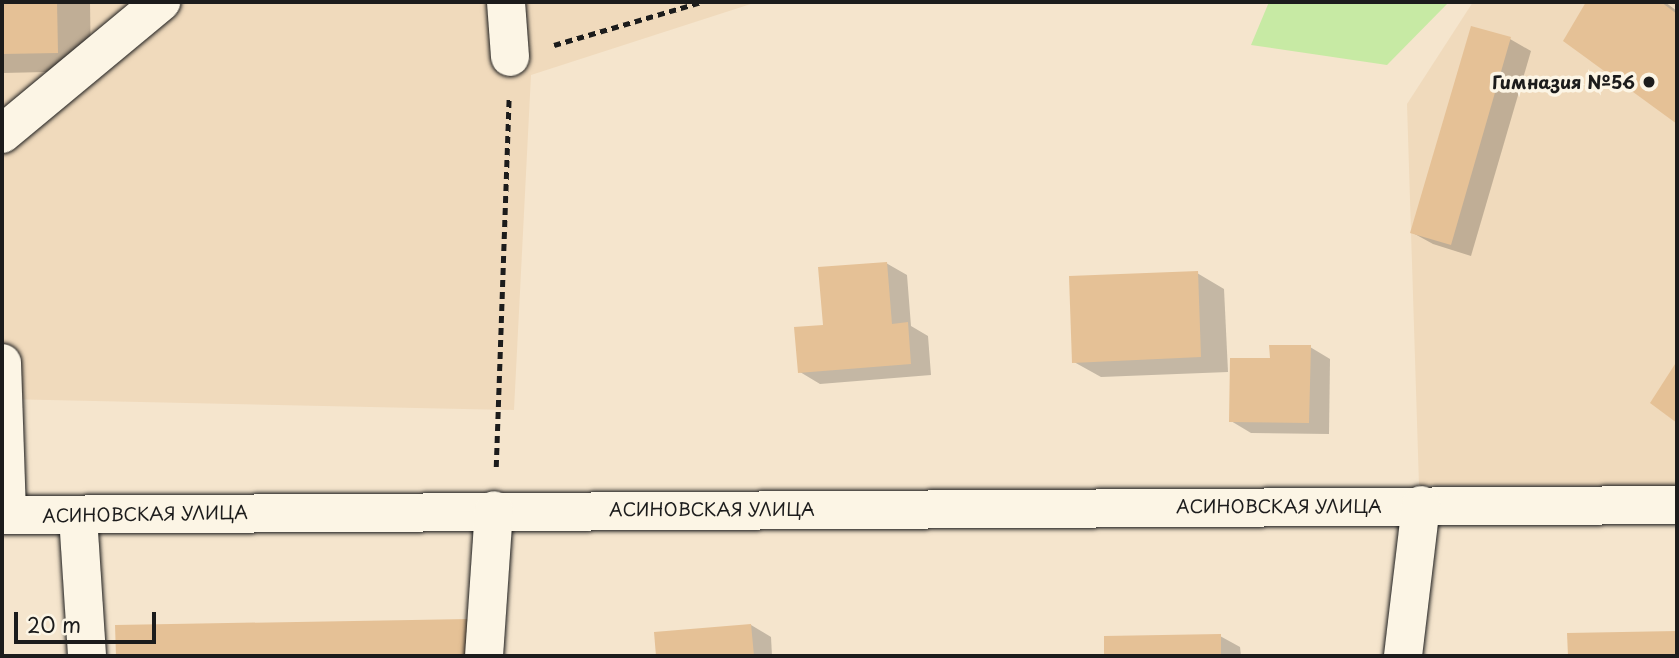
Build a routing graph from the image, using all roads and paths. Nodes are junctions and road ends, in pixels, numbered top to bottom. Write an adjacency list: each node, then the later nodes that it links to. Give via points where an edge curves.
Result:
1 (161, 2): 5 (street)
2 (506, 2): 4 (street)
3 (701, 2): 4 (path)
4 (510, 58): 9 (path)
5 (2, 134)
6 (2, 363): 10 (street)
7 (1421, 505): 8 (street, АСИНОВСКАЯ УЛИЦА); 9 (street, АСИНОВСКАЯ УЛИЦА); 14 (street)
8 (1677, 505)
9 (494, 510): 11 (street, АСИНОВСКАЯ УЛИЦА); 13 (street)
10 (4, 515): 11 (street, АСИНОВСКАЯ УЛИЦА)
11 (78, 516): 12 (street)
12 (87, 656)
13 (484, 656)
14 (1403, 656)

